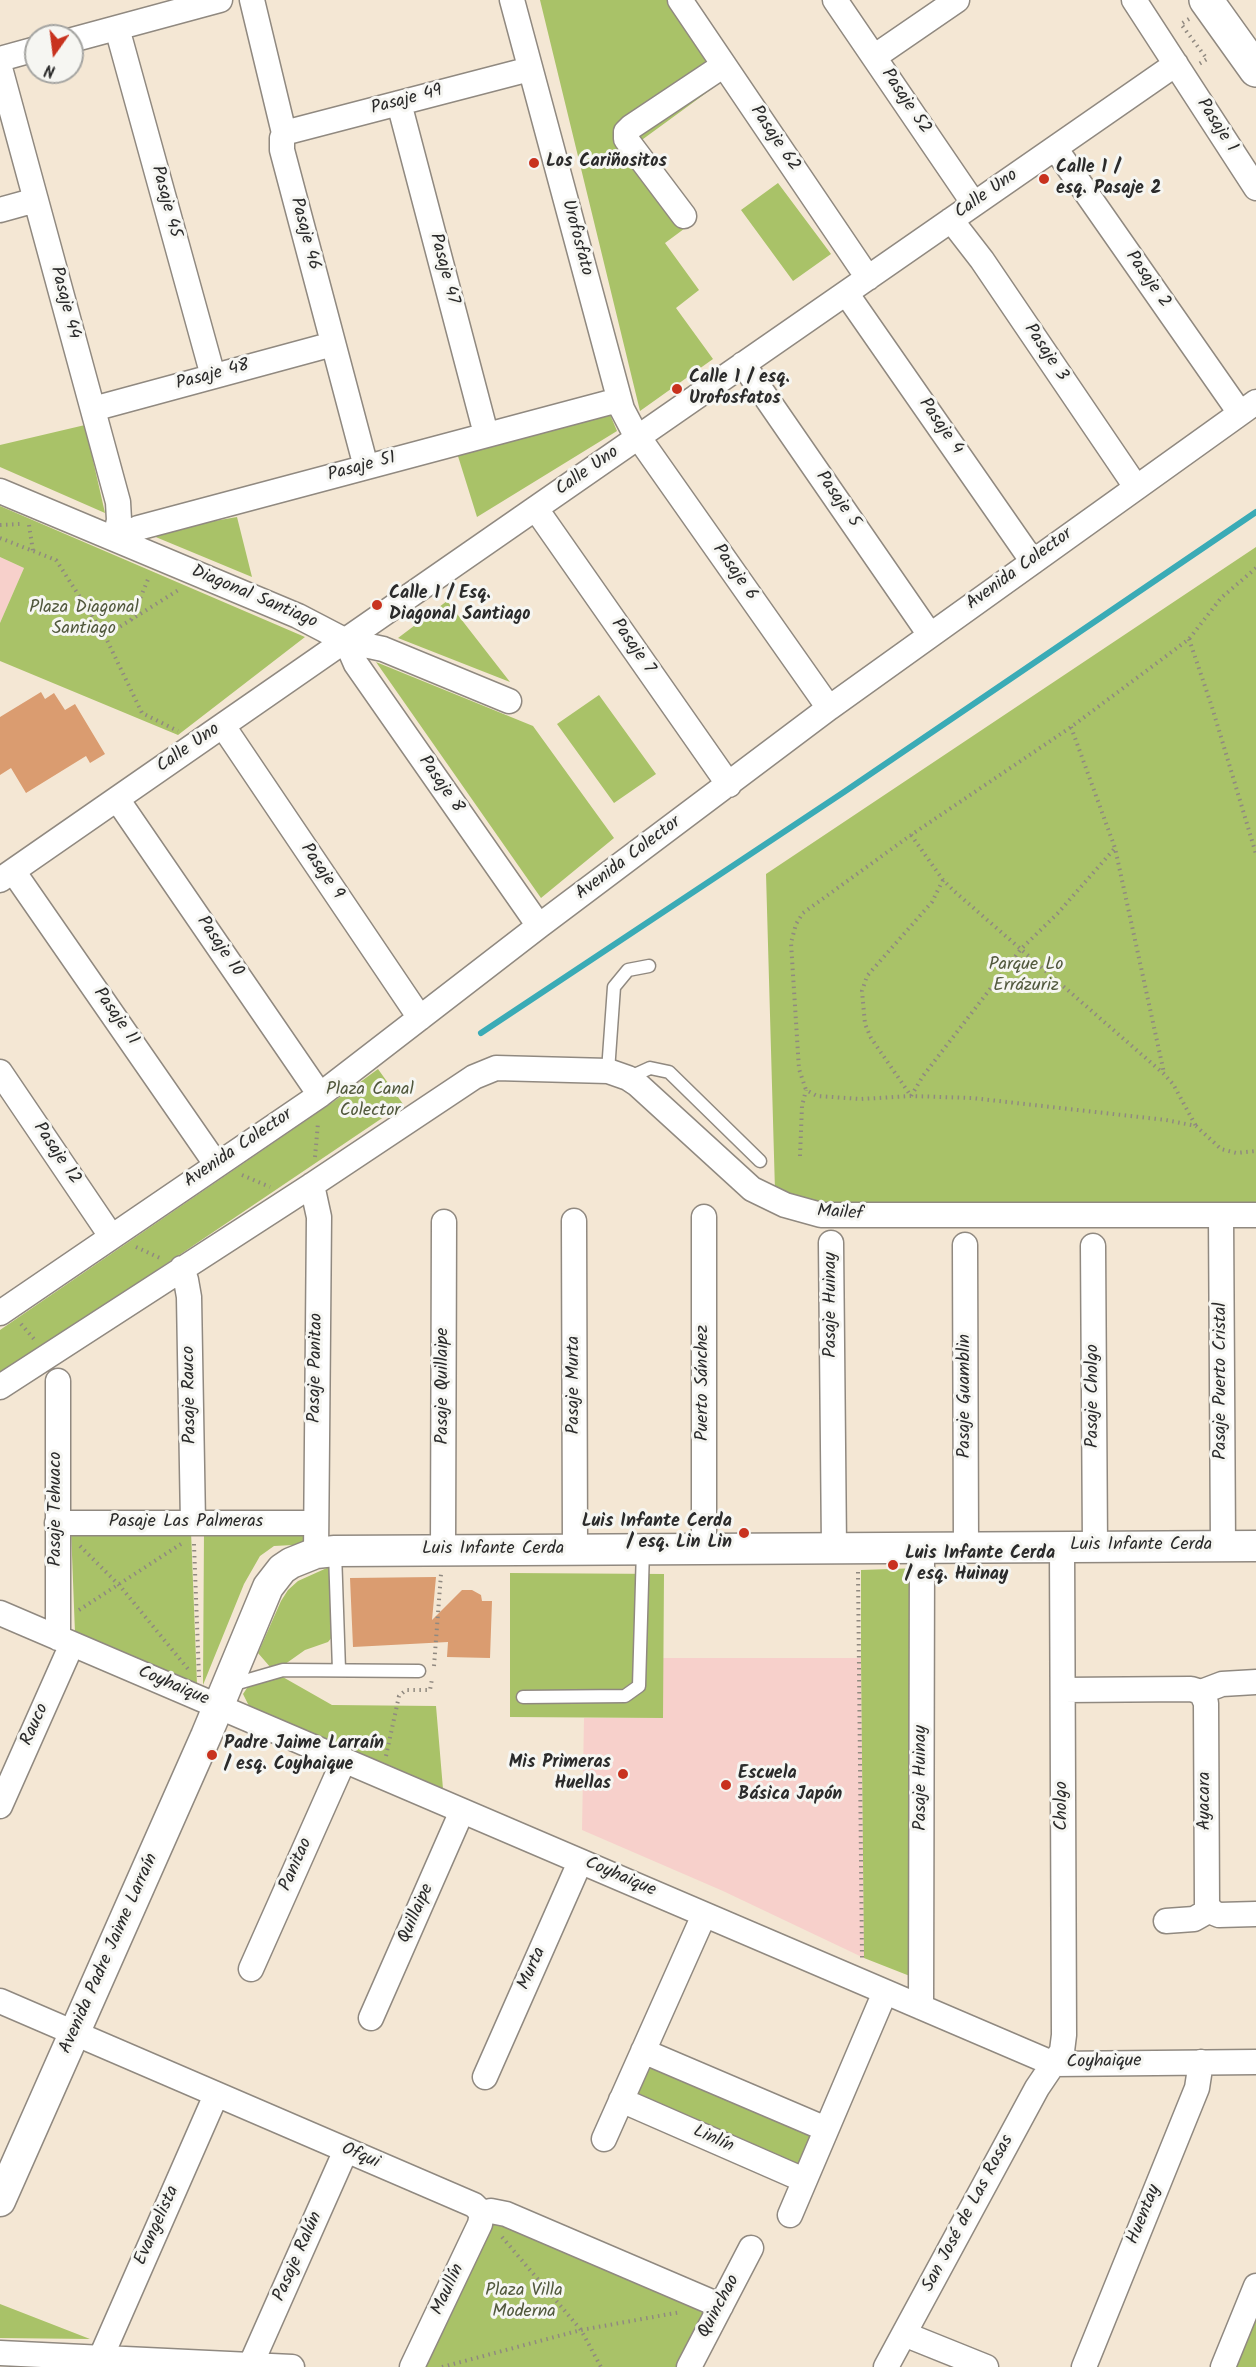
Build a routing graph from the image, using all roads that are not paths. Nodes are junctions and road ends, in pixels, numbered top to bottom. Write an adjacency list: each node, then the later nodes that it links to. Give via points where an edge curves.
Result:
1 (220, 0): 9 (street)
2 (252, 0): 20 (street, Pasaje 46)
3 (512, 0): 17 (street, Urofosfato)
4 (680, 0): 15 (street, Pasaje 62)
5 (836, 0): 12 (street, Pasaje 52)
6 (957, 0): 12 (street)
7 (1134, 0): 14 (street, Pasaje 1)
8 (1206, 0): 18 (main road)
9 (117, 28): 10 (street); 32 (street, Pasaje 45)
10 (84, 37)
11 (24, 52): 13 (street)
12 (874, 57): 24 (street, Pasaje 52)
13 (0, 59)
14 (1176, 64): 21 (street, Calle Uno); 22 (street, Pasaje 1)
15 (724, 65): 26 (street, via 626,132 626,139); 28 (street, Pasaje 62)
16 (0, 68): 23 (street, Pasaje 44)
17 (530, 69): 19 (street, Pasaje 49); 37 (street, Urofosfato, via 619,399)
18 (1256, 70)
19 (399, 103): 20 (street, Pasaje 49); 36 (street, Pasaje 47)
20 (284, 133): 30 (street, Pasaje 46, via 282,150)
21 (1055, 148): 24 (street, Calle Uno); 34 (street, Pasaje 2)
22 (1256, 188)
23 (36, 200): 25 (street); 35 (street, Pasaje 44)
24 (974, 204): 27 (street, Calle Uno)
25 (0, 210)
26 (684, 216)
27 (951, 220): 28 (street, Calle Uno); 39 (street, Pasaje 3)
28 (868, 278): 29 (street, Calle Uno)
29 (846, 293): 31 (street, Calle Uno); 43 (street, Pasaje 4)
30 (333, 344): 32 (street, Pasaje 48); 38 (street, Pasaje 46)
31 (744, 364): 37 (street, Calle Uno); 44 (street, Pasaje 5)
32 (213, 376): 35 (street, Pasaje 48)
33 (611, 402): 36 (street, Pasaje 51)
34 (1248, 408): 39 (street, Avenida Colector)
35 (93, 409): 42 (street, Pasaje 44, via 118,502)
36 (486, 434): 38 (street, Pasaje 51)
37 (639, 437): 41 (street, Calle Uno); 47 (street, Pasaje 6)
38 (366, 467): 42 (street, Pasaje 51, via 138,528)
39 (1136, 487): 43 (street, Avenida Colector)
40 (0, 491): 42 (street, Diagonal Santiago)
41 (536, 509): 45 (street, Calle Uno); 49 (street, Pasaje 7)
42 (114, 539): 45 (street, Diagonal Santiago, via 298,616)
43 (1033, 562): 44 (street, Avenida Colector)
44 (930, 635): 47 (street, Avenida Colector)
45 (346, 641): 46 (street, Diagonal Santiago, via 383,649); 48 (street, Calle Uno); 52 (street, Pasaje 8, via 356,664)
46 (509, 701)
47 (829, 708): 49 (street, Avenida Colector)
48 (222, 726): 50 (street, Calle Uno); 54 (street, Pasaje 9)
49 (729, 784): 52 (street, Avenida Colector)
50 (117, 799): 51 (street, Calle Uno); 57 (street, Pasaje 10)
51 (6, 875): 59 (street, Pasaje 11)
52 (539, 926): 54 (street, Avenida Colector)
53 (649, 966): 56 (lane, via 628,970 615,987)
54 (420, 1018): 57 (street, Avenida Colector)
55 (0, 1072): 66 (street, Pasaje 12)
56 (618, 1075): 58 (lane, via 650,1068 669,1072); 60 (street, via 489,1069); 61 (street, Mailef, via 637,1084 752,1189 785,1205 821,1215)
57 (320, 1095): 59 (street, Avenida Colector)
58 (760, 1161)
59 (216, 1164): 66 (street, Avenida Colector)
60 (303, 1191): 70 (street); 75 (street, Pasaje Panitao, via 319,1217)
61 (1221, 1215): 62 (street, Mailef); 77 (street, Pasaje Puerto Cristal)
62 (1256, 1215)
63 (704, 1217): 86 (street, Puerto Sánchez)
64 (574, 1221): 84 (street, Pasaje Murta)
65 (444, 1222): 87 (street, Pasaje Quillaipe)
66 (111, 1236): 71 (street, Avenida Colector)
67 (831, 1243): 82 (street, Pasaje Huinay)
68 (965, 1245): 79 (street, Pasaje Guamblin)
69 (1093, 1246): 81 (street, Pasaje Cholgo)
70 (182, 1268): 73 (street); 76 (street, Pasaje Rauco, via 189,1297)
71 (2, 1306)
72 (58, 1381): 74 (street, Pasaje Tehuaco)
73 (0, 1387)
74 (57, 1523): 76 (street, Pasaje Las Palmeras); 90 (street, Pasaje Tehuaco)
75 (316, 1523): 76 (street, Pasaje Las Palmeras); 88 (street, Pasaje Panitao)
76 (194, 1529)
77 (1223, 1546): 78 (street, Luis Infante Cerda); 81 (street, Luis Infante Cerda)
78 (1256, 1546)
79 (966, 1547): 80 (street, Luis Infante Cerda); 83 (street, Luis Infante Cerda)
80 (1062, 1547): 81 (street, Luis Infante Cerda); 94 (street, Cholgo)
81 (1095, 1547)
82 (846, 1548): 83 (street, Luis Infante Cerda); 86 (street, Luis Infante Cerda)
83 (922, 1548): 109 (street, Pasaje Huinay)
84 (575, 1549): 85 (street, Luis Infante Cerda); 87 (street, Luis Infante Cerda)
85 (643, 1549): 86 (street, Luis Infante Cerda); 97 (lane, via 639,1686 625,1696)
86 (704, 1549)
87 (443, 1550): 88 (street, Luis Infante Cerda)
88 (326, 1552): 91 (lane); 96 (street, Luis Infante Cerda, via 291,1563 275,1577)
89 (0, 1613): 90 (street, Coyhaique)
90 (63, 1635): 96 (street, Coyhaique); 99 (street, Rauco)
91 (339, 1670): 92 (lane); 96 (lane, via 284,1670)
92 (419, 1671)
93 (1256, 1682): 95 (street, via 1222,1684)
94 (1063, 1690): 95 (street); 115 (street, Cholgo, via 1064,2043)
95 (1201, 1692): 102 (street, Ayacara, via 1206,1702 1206,1901)
96 (223, 1697): 98 (street, Coyhaique); 111 (street, Avenida Padre Jaime Larraín)
97 (523, 1697)
98 (344, 1760): 100 (street, Coyhaique); 106 (street, Panitao)
99 (0, 1806)
100 (462, 1811): 101 (street, Coyhaique); 110 (street, Quillaipe)
101 (580, 1862): 103 (street, Coyhaique); 116 (street, Murta)
102 (1210, 1910): 104 (street, via 1220,1915); 105 (street, via 1194,1919)
103 (704, 1914): 107 (street, Coyhaique); 112 (street)
104 (1256, 1914)
105 (1166, 1921)
106 (251, 1969)
107 (885, 1992): 109 (street, Coyhaique); 119 (street)
108 (0, 2001): 111 (street, Ofqui)
109 (921, 2007): 115 (street, Coyhaique)
110 (371, 2018)
111 (74, 2033): 117 (street, Ofqui); 123 (street, Avenida Padre Jaime Larraín)
112 (643, 2050): 118 (street); 119 (street)
113 (1201, 2062): 114 (street, Coyhaique); 115 (street, Coyhaique); 140 (street, Huentay, via 1197,2088)
114 (1256, 2062)
115 (1054, 2064): 129 (street, San José de Las Rosas, via 1037,2088)
116 (485, 2077)
117 (216, 2095): 121 (street, Ofqui); 131 (street, Evangelista)
118 (621, 2100): 120 (street); 122 (street, Linlín)
119 (826, 2129): 122 (street)
120 (604, 2139)
121 (346, 2150): 124 (street, Ofqui, via 474,2205); 133 (street, Pasaje Ralún)
122 (804, 2180): 125 (street)
123 (0, 2200)
124 (482, 2213): 128 (street, Ofqui, via 506,2214); 136 (street, Maullín)
125 (790, 2215)
126 (751, 2248): 128 (street, Quinchao)
127 (1256, 2286): 141 (street)
128 (721, 2306): 137 (street, Quinchao)
129 (904, 2334): 138 (street, San José de Las Rosas); 139 (street)
130 (0, 2352): 132 (street)
131 (101, 2357): 132 (street); 134 (street)
132 (55, 2362)
133 (251, 2364): 134 (street); 135 (street)
134 (210, 2365)
135 (292, 2367)
136 (412, 2367)
137 (689, 2367)
138 (886, 2367)
139 (986, 2367)
140 (1084, 2367)
141 (1223, 2367)

